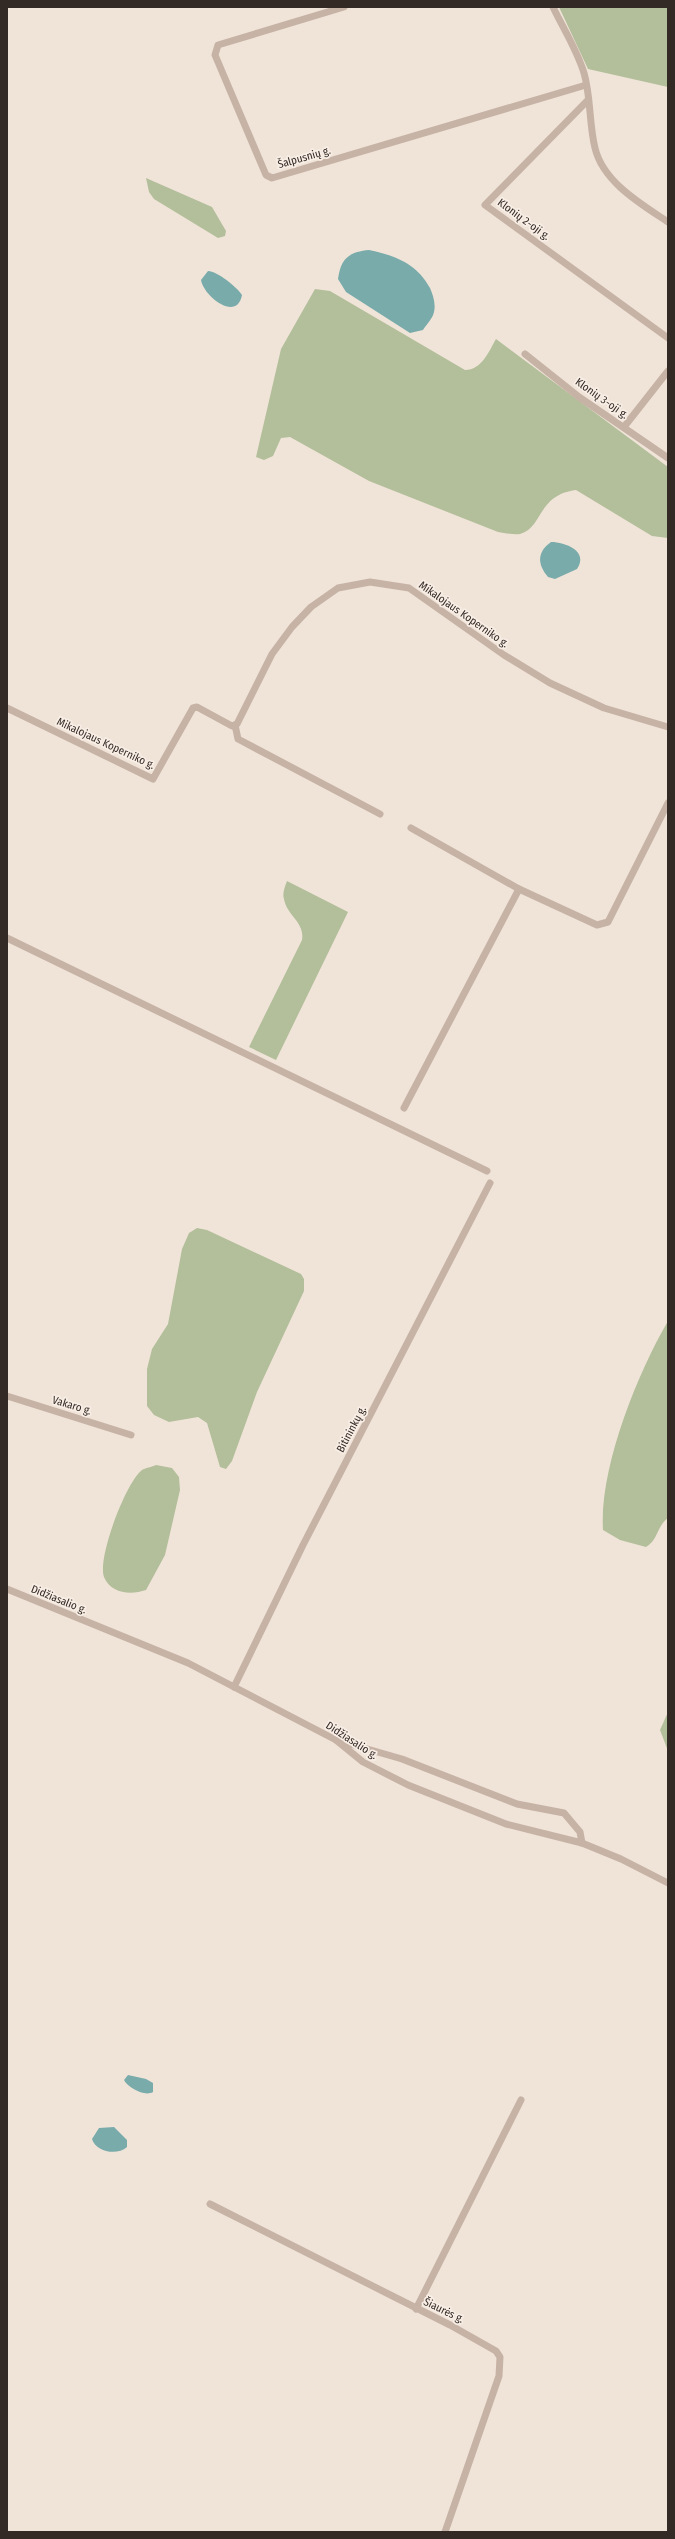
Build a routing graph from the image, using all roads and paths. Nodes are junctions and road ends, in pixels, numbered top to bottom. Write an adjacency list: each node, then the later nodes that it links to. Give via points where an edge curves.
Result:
1 (344, 7): 3 (street, Šalpusnių g., via 218,45 215,55 266,175 272,178)
2 (553, 7): 3 (street, via 584,73)
3 (586, 85): 4 (street)
4 (588, 100): 5 (street, via 595,149 603,166 638,202); 6 (street, Klonių 2-oji g., via 486,205)
5 (668, 222)
6 (668, 338)
7 (525, 354): 9 (street, Klonių 3-oji g., via 579,397)
8 (668, 371): 9 (street)
9 (624, 427): 10 (street, Klonių 3-oji g.)
10 (668, 458)
11 (7, 708): 12 (street, Mikalojaus Koperniko g., via 153,779 193,708 197,707)
12 (235, 725): 13 (street, Mikalojaus Koperniko g., via 272,654 292,627 311,607 338,588 370,582 409,588 504,655 550,683 604,708); 15 (street, via 238,739)
13 (668, 727)
14 (668, 804): 17 (street, via 608,922 590,924)
15 (380, 814)
16 (411, 828): 17 (street)
17 (519, 889): 19 (street)
18 (7, 938): 20 (street)
19 (404, 1108)
20 (487, 1171)
21 (490, 1182): 25 (street, Bitininkų g., via 303,1545)
22 (7, 1396): 23 (street, Vakaro g.)
23 (131, 1435)
24 (7, 1589): 25 (street, Didžiasalio g., via 188,1663)
25 (234, 1687): 26 (street, Didžiasalio g.)
26 (336, 1740): 27 (street, Didžiasalio g., via 363,1762 408,1785 506,1824); 27 (street, via 417,1764 517,1804 564,1813 580,1832)
27 (582, 1843): 28 (street, Didžiasalio g., via 621,1858)
28 (668, 1883)
29 (521, 2100): 31 (street)
30 (210, 2204): 31 (street, Šiaurės g.)
31 (416, 2309): 32 (street, Šiaurės g., via 484,2343 496,2351 500,2362 499,2376)
32 (445, 2532)

